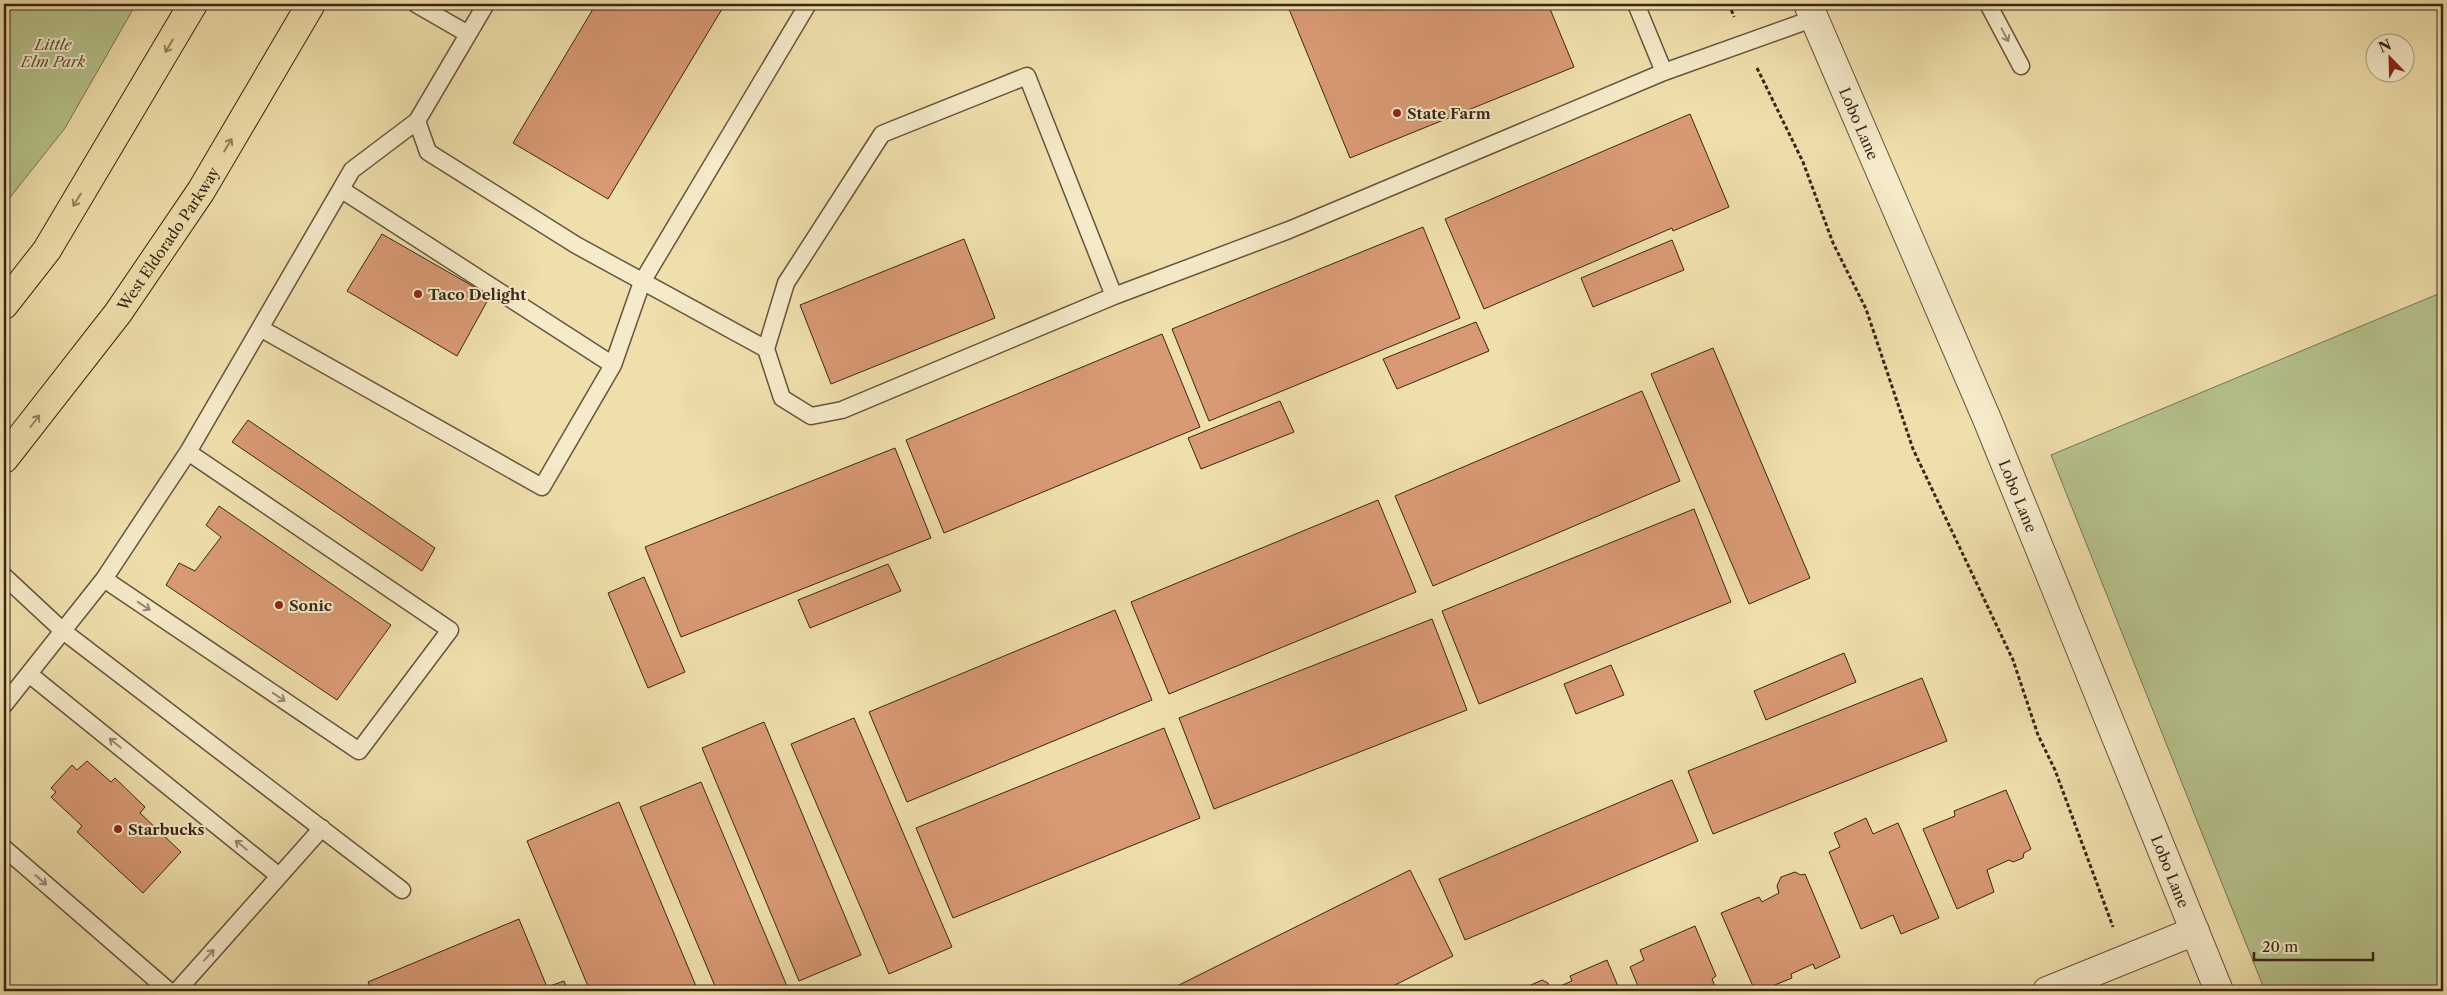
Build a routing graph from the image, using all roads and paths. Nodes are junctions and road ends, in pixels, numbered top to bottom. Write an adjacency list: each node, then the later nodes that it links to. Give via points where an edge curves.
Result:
1 (193, 4): 18 (main road, one-way to 18, via 47,250)
2 (312, 4): 23 (main road, West Eldorado Parkway, one-way to 2, via 118,313 201,191)
3 (416, 4): 10 (lane)
4 (486, 4): 10 (lane)
5 (808, 4): 16 (lane)
6 (1636, 4): 13 (lane)
7 (1728, 4): 11 (path)
8 (1988, 4): 12 (lane, one-way to 12)
9 (1811, 11): 11 (lane); 33 (street, Lobo Lane, via 1987,419)
10 (468, 34): 14 (lane)
11 (1744, 43): 13 (lane); 34 (path, via 1803,162 1833,243 1866,309 1913,448 2013,660 2038,735 2055,770 2105,909)
12 (2022, 66)
13 (1664, 72): 17 (lane, via 1289,230)
14 (416, 121): 15 (lane, via 352,170); 16 (lane, via 428,152 576,245)
15 (342, 190): 19 (lane); 21 (lane)
16 (642, 282): 20 (lane); 21 (lane)
17 (1114, 296): 20 (lane, via 842,410 811,416 782,398); 20 (lane, via 1027,76 882,134 786,283)
18 (4, 306)
19 (260, 328): 21 (lane, via 542,487); 22 (lane)
20 (766, 349)
21 (613, 365)
22 (188, 452): 25 (lane); 25 (lane, one-way to 22, via 359,751 450,630)
23 (4, 459)
24 (4, 576): 26 (lane)
25 (104, 579): 26 (lane)
26 (63, 631): 27 (lane); 29 (lane)
27 (29, 674): 28 (lane); 31 (lane, one-way to 27)
28 (4, 705)
29 (322, 828): 31 (lane); 32 (lane)
30 (4, 848): 35 (lane, one-way to 35)
31 (279, 876): 36 (lane, one-way to 31)
32 (402, 890)
33 (2194, 931): 34 (street); 38 (street, Lobo Lane)
34 (2128, 958): 37 (street)
35 (169, 991)
36 (177, 991)
37 (2047, 991)
38 (2219, 991)

